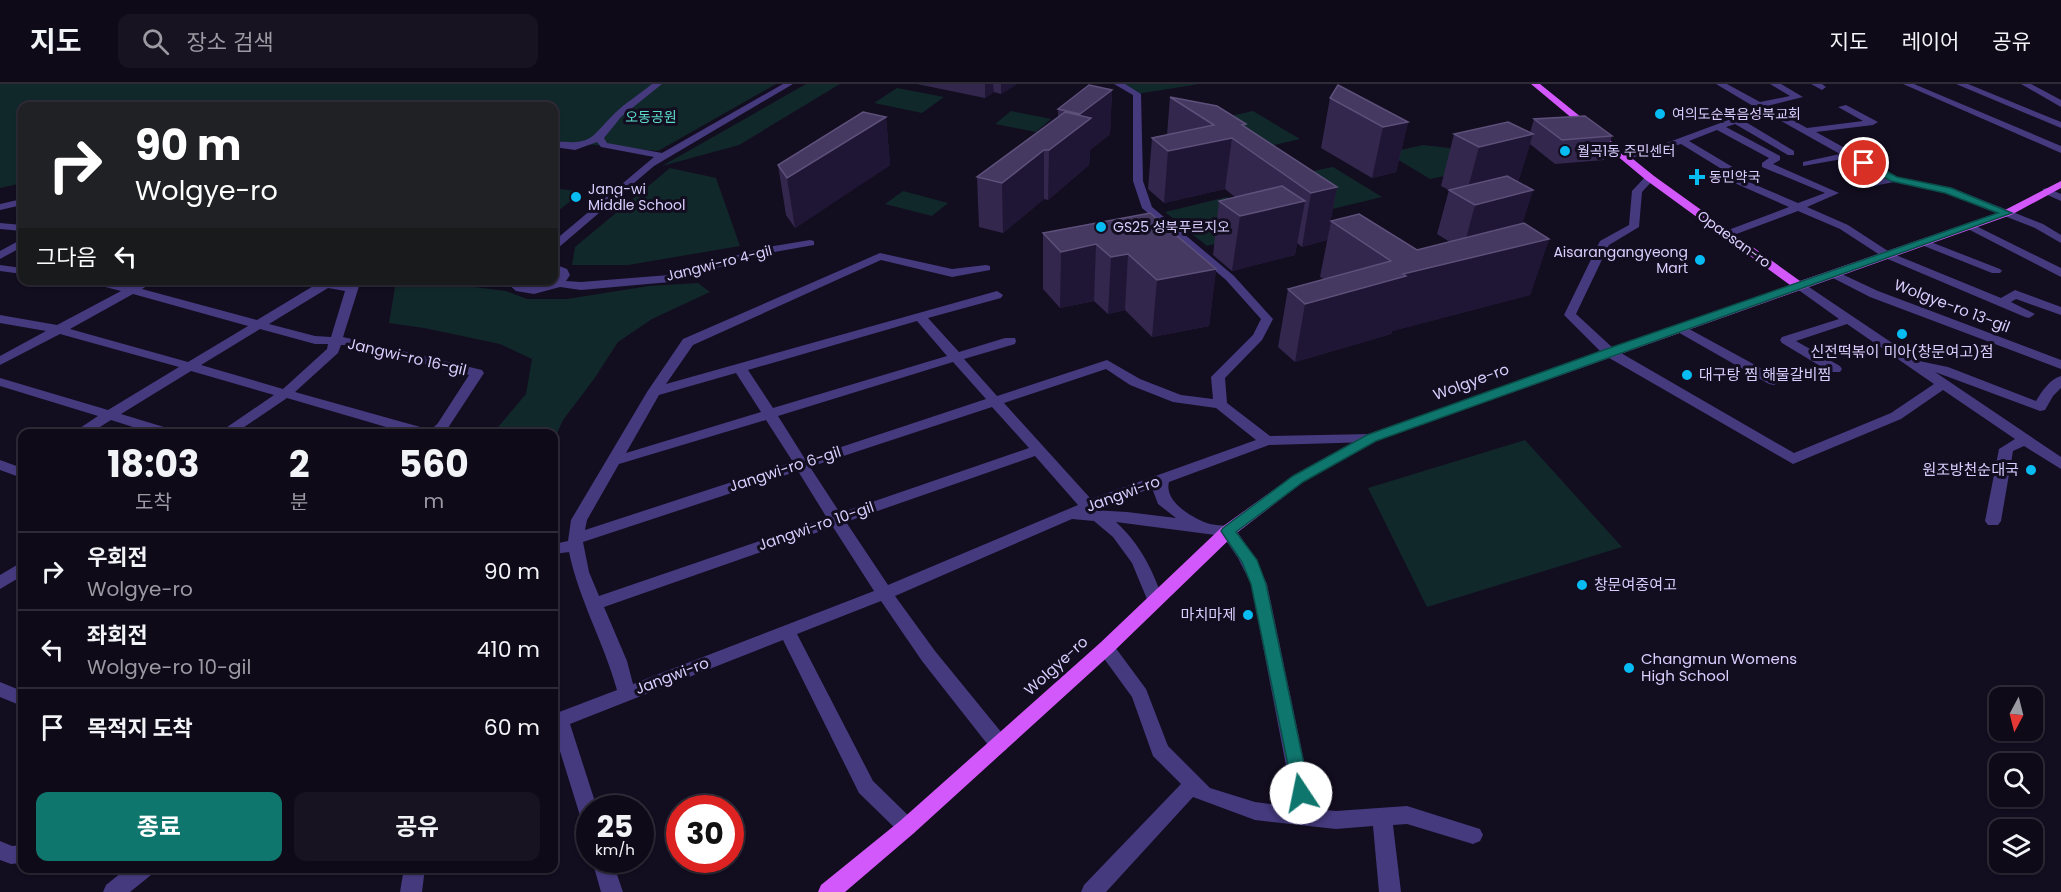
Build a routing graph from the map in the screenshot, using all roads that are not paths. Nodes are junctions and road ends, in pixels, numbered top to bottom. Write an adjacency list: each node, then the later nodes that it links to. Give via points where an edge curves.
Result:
1 (658, 84): 17 (street, via 618,115)
2 (789, 84): 23 (street)
3 (1118, 84): 98 (street, via 1137,94 1138,181 1147,208 1174,237 1230,278 1267,319 1258,337 1218,377)
4 (1535, 84): 24 (main road, Opaesan-ro)
5 (1720, 84): 11 (street)
6 (1774, 84): 11 (street, via 1799,97)
7 (1907, 84): 20 (street)
8 (1960, 84): 14 (street)
9 (2025, 84): 10 (street)
10 (2061, 104)
11 (1762, 107): 13 (street); 16 (street)
12 (1843, 107): 16 (street, via 1873,122)
13 (1736, 120): 15 (street); 21 (street)
14 (2061, 125)
15 (1718, 127): 18 (street); 26 (street, via 1776,158 1766,165)
16 (1804, 131): 22 (street)
17 (599, 138): 19 (street, via 575,147); 23 (street, via 604,145)
18 (1682, 140): 24 (street); 30 (street, via 1742,177 1734,179)
19 (558, 145)
20 (2061, 150)
21 (1791, 153)
22 (1848, 155): 25 (street); 28 (street)
23 (663, 156): 45 (street)
24 (1624, 157): 27 (main road, Opaesan-ro)
25 (1807, 164)
26 (1788, 173): 30 (street); 37 (street, via 1834,193)
27 (1650, 178): 42 (main road, Opaesan-ro); 81 (street, via 1637,191 1634,227 1604,243 1570,315)
28 (1894, 179): 31 (street); 38 (street, via 1948,190)
29 (2061, 184): 33 (main road, Wolgye-ro)
30 (1751, 186): 32 (street); 37 (street)
31 (1867, 186)
32 (1739, 190)
33 (2047, 191): 34 (street); 38 (main road, Wolgye-ro)
34 (2061, 198)
35 (18, 202): 36 (street)
36 (2, 207)
37 (1799, 207): 42 (street); 49 (street, via 1844,227)
38 (2007, 213): 40 (main road, Wolgye-ro); 43 (street)
39 (0, 226): 41 (street)
40 (1970, 226): 44 (main road, Wolgye-ro); 56 (street)
41 (18, 228)
42 (1727, 234): 67 (main road, Opaesan-ro)
43 (2061, 240)
44 (1923, 242): 48 (main road, Wolgye-ro); 55 (street)
45 (558, 243)
46 (810, 243): 60 (street, Jangwi-ro 4-gil, via 762,251 670,278 581,286)
47 (18, 245): 50 (street)
48 (1899, 251): 49 (main road, Wolgye-ro); 58 (street)
49 (1887, 255): 57 (main road, Wolgye-ro); 70 (street)
50 (0, 256)
51 (0, 268): 54 (street)
52 (986, 268): 93 (street, via 952,273 880,256 688,342)
53 (558, 269): 59 (street, via 564,275)
54 (18, 270)
55 (1996, 271)
56 (2061, 273)
57 (1833, 274): 67 (main road, Wolgye-ro); 85 (street, Wolgye-ro 13-gil, via 1874,294)
58 (1973, 279)
59 (558, 283)
60 (558, 284)
61 (106, 285): 68 (street, Jangwi-ro 16-gil)
62 (142, 285): 68 (street)
63 (324, 285): 76 (street)
64 (353, 285): 80 (street, Jangwi-ro 16-gil)
65 (516, 285): 66 (street, Jangwi-ro 4-gil, via 518,289 533,291)
66 (554, 285)
67 (1799, 286): 75 (street, Opaesan-ro); 77 (main road, Wolgye-ro)
68 (132, 291): 76 (street, Jangwi-ro 16-gil); 78 (street)
69 (998, 295): 73 (street)
70 (2002, 303): 71 (street, via 2016,294); 72 (street)
71 (2061, 311)
72 (2030, 314)
73 (920, 317): 82 (street); 87 (street)
74 (0, 319): 78 (street)
75 (1848, 320): 84 (street, Opaesan-ro); 88 (street, via 1786,340)
76 (260, 324): 80 (street, Jangwi-ro 16-gil); 86 (street)
77 (1680, 328): 81 (main road, Wolgye-ro); 90 (street)
78 (61, 330): 83 (street); 86 (street)
79 (1010, 340): 82 (street)
80 (335, 342): 94 (street, Jangwi-ro 16-gil, via 333,350); 105 (street, Jangwi-ro 16-gil, via 349,341 477,373)
81 (1609, 352): 92 (street, via 1793,459 1896,416); 106 (main road, Wolgye-ro)
82 (956, 357): 96 (street); 99 (street)
83 (0, 361)
84 (1913, 364): 92 (street, Opaesan-ro); 95 (street, Opaesan-ro, via 1943,370 2040,407)
85 (2061, 365)
86 (191, 366): 94 (street); 100 (street)
87 (740, 368): 93 (street); 99 (street)
88 (1834, 369)
89 (2061, 380): 95 (street, Opaesan-ro)
90 (1774, 381)
91 (0, 382): 100 (street)
92 (1942, 384): 107 (street, Opaesan-ro)
93 (654, 392): 110 (street)
94 (286, 393): 103 (street, Jangwi-ro 16-gil); 104 (street)
95 (2047, 394): 97 (street)
96 (994, 400): 98 (street, Jangwi-ro 6-gil, via 1107,363 1135,381 1178,399); 109 (street); 111 (street, Jangwi-ro 6-gil)
97 (2061, 400)
98 (1220, 404): 108 (street)
99 (769, 413): 110 (street); 111 (street)
100 (110, 415): 101 (street); 102 (street)
101 (86, 429)
102 (156, 429)
103 (232, 429)
104 (411, 429)
105 (440, 429)
106 (1371, 438): 108 (street, Jangwi-ro); 120 (main road, Wolgye-ro, via 1298,479)
107 (2024, 440): 112 (street, Opaesan-ro); 118 (street, via 2006,449)
108 (1267, 441): 115 (street, Jangwi-ro)
109 (1038, 450): 116 (street); 117 (street, Jangwi-ro 10-gil)
110 (614, 461): 121 (street, via 579,520)
111 (802, 464): 117 (street); 121 (street, Jangwi-ro 6-gil)
112 (2061, 464)
113 (0, 465): 114 (street)
114 (18, 470)
115 (1162, 479): 116 (street, Jangwi-ro); 119 (street, via 1160,498)
116 (1093, 511): 119 (street); 123 (street, Jangwi-ro, via 1069,515); 124 (street, via 1132,546 1144,566)
117 (837, 519): 123 (street); 125 (street, Jangwi-ro 10-gil)
118 (1993, 521)
119 (1201, 526): 120 (street)
120 (1228, 531): 124 (main road, Wolgye-ro); 136 (street, via 1249,560 1258,584)
121 (576, 542): 122 (street); 125 (street, via 581,572)
122 (558, 548)
123 (886, 593): 126 (street, Jangwi-ro); 133 (street, via 965,705)
124 (1155, 600): 127 (main road, Wolgye-ro)
125 (594, 604): 129 (street)
126 (787, 631): 129 (street, Jangwi-ro); 138 (street, via 866,787)
127 (1106, 648): 133 (main road, Wolgye-ro); 134 (street, via 1140,694 1160,750)
128 (0, 689): 130 (street)
129 (627, 693): 131 (street, Jangwi-ro)
130 (18, 697)
131 (558, 720)
132 (558, 727): 135 (street, Jangwi-ro)
133 (999, 744): 138 (main road, Wolgye-ro)
134 (1192, 784): 136 (street, via 1203,794 1255,811); 147 (street)
135 (582, 795)
136 (1306, 817): 137 (street)
137 (1382, 817): 139 (street, via 1407,815); 148 (street)
138 (907, 827): 146 (main road, Wolgye-ro)
139 (1473, 835)
140 (138, 873): 143 (street)
141 (414, 873): 144 (street)
142 (606, 873): 145 (street)
143 (114, 892)
144 (411, 892)
145 (612, 892)
146 (829, 892)
147 (1092, 892)
148 (1390, 892)

